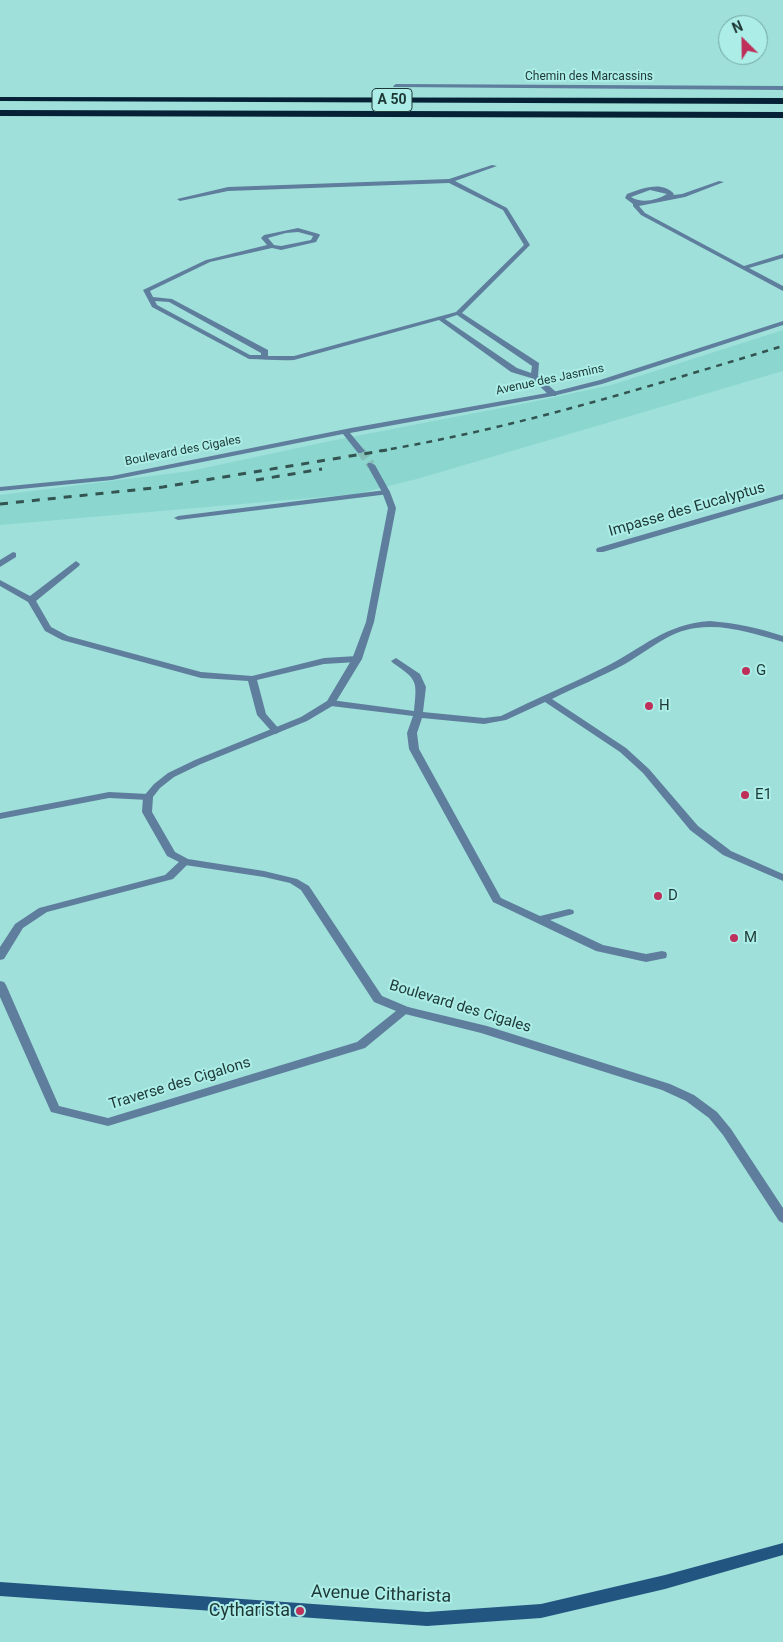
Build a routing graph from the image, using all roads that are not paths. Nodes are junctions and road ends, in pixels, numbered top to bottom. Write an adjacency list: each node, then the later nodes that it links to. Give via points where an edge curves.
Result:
1 (396, 86): 2 (street, Chemin des Marcassins)
2 (783, 88)
3 (0, 99): 4 (highway, A 50)
4 (783, 102)
5 (0, 113): 6 (highway, A 50)
6 (783, 115)
7 (494, 166): 8 (street)
8 (450, 181): 11 (street, via 228,189); 18 (street, via 505,209 527,246)
9 (721, 182): 10 (street, via 683,196)
10 (666, 198): 12 (street); 12 (street, via 671,194 668,191 650,188 629,195 628,198)
11 (180, 199)
12 (636, 203): 15 (street, via 642,214)
13 (272, 246): 13 (street, via 264,238 266,236 295,229 317,235 314,241 281,248); 17 (street, via 194,267 146,290)
14 (783, 256): 15 (street)
15 (743, 268): 16 (street)
16 (783, 289)
17 (152, 299): 21 (street, via 154,306 249,357); 21 (street, via 170,300 265,352)
18 (458, 313): 19 (street); 22 (street, via 536,365)
19 (441, 319): 21 (street, via 294,358 272,360); 22 (street, via 514,370)
20 (783, 323): 23 (street, Avenue des Jasmins, via 602,382)
21 (264, 356)
22 (534, 376): 23 (street)
23 (553, 394): 24 (street, Avenue des Jasmins)
24 (345, 432): 25 (street); 27 (street, Boulevard des Cigales, via 112,478)
25 (361, 451)
26 (371, 465): 28 (street)
27 (0, 490)
28 (386, 492): 30 (street); 38 (street, via 392,508 370,622)
29 (783, 496): 31 (street, Impasse des Eucalyptus)
30 (178, 518)
31 (600, 550)
32 (13, 555): 33 (street)
33 (0, 564)
34 (76, 564): 36 (street)
35 (0, 583): 36 (street)
36 (31, 600): 40 (street, via 48,629 65,638 201,675)
37 (783, 639): 41 (street, via 757,630 717,624 685,627)
38 (357, 659): 40 (street, via 324,661); 42 (street)
39 (396, 661): 43 (street, via 416,674 421,688)
40 (252, 679): 44 (street, via 262,715)
41 (545, 698): 43 (street, via 503,718 484,721); 48 (street, via 623,750 646,771 694,828 727,853)
42 (332, 703): 43 (street); 44 (street)
43 (418, 714): 50 (street, via 412,733 414,749 497,900)
44 (276, 731): 45 (street, via 171,775)
45 (148, 797): 46 (street, via 109,795); 47 (street, via 147,812 171,854)
46 (0, 816)
47 (185, 862): 52 (street, via 169,877 43,910 19,926); 54 (street, Boulevard des Cigales, via 264,874 293,881 305,888 378,999)
48 (783, 878)
49 (569, 912): 50 (street)
50 (538, 920): 51 (street, via 600,948 646,958)
51 (662, 955)
52 (0, 956)
53 (0, 985): 54 (street, Traverse des Cigalons, via 55,1109 108,1122 362,1045)
54 (405, 1010): 55 (street, Boulevard des Cigales, via 483,1029 666,1087 690,1098 713,1115 727,1132)
55 (783, 1218)
56 (783, 1549): 57 (street, Avenue Citharista, via 665,1582 541,1611 427,1619)
57 (0, 1589)

